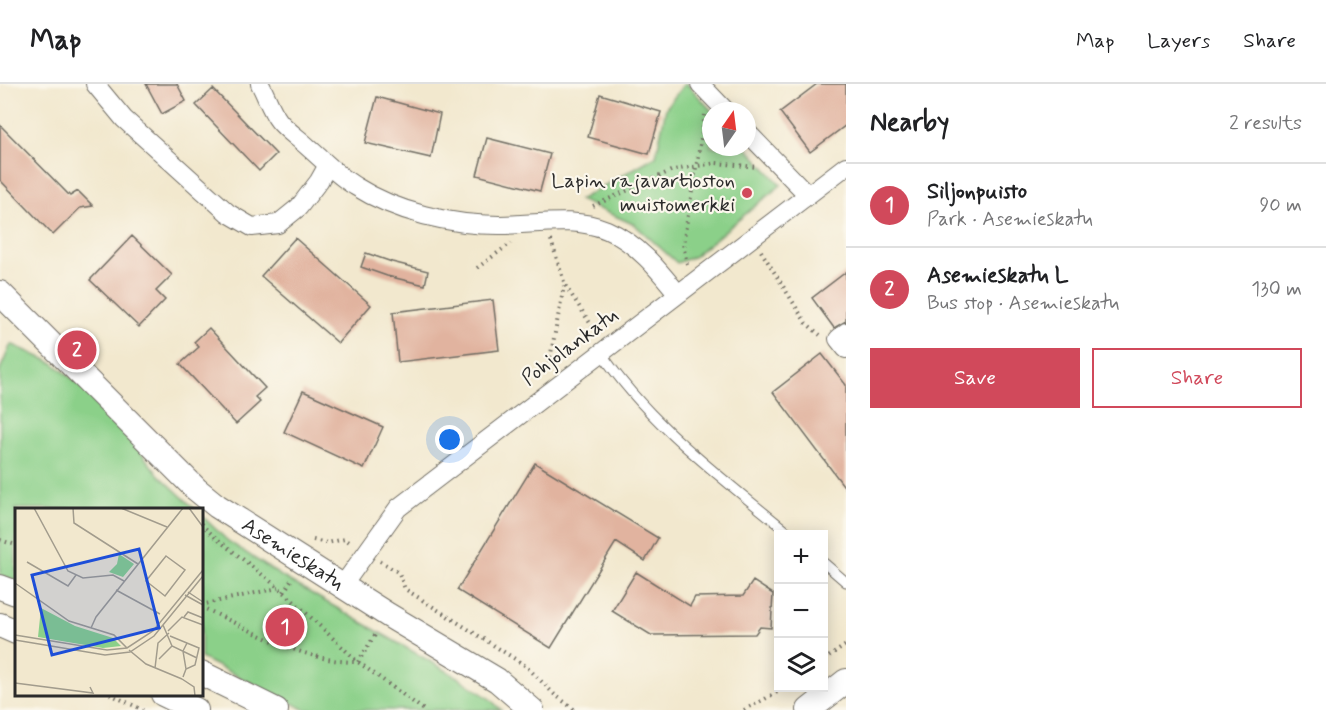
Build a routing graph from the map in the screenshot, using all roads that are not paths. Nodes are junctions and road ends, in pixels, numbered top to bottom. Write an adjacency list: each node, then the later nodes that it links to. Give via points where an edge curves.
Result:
1 (95, 84): 6 (street, via 124,119 228,213 252,227 278,224 299,207)
2 (261, 84): 6 (street, via 278,120)
3 (705, 89): 4 (street)
4 (717, 102)
5 (756, 141): 8 (street)
6 (328, 165): 10 (street, via 353,186 427,216 466,223 575,223 605,229 635,247)
7 (846, 166): 8 (street, Pohjolankatu)
8 (808, 195): 10 (street, Pohjolankatu)
9 (0, 293): 17 (street, Asemieskatu, via 196,489)
10 (678, 294): 12 (street, Pohjolankatu)
11 (846, 332): 13 (street, via 838,339)
12 (599, 343): 14 (lane, via 619,379 658,422); 17 (street, Pohjolankatu, via 398,508)
13 (846, 349)
14 (785, 530)
15 (828, 566): 16 (lane)
16 (846, 582)
17 (343, 585): 27 (street, Asemieskatu, via 497,680)
18 (0, 587): 19 (street)
19 (15, 593)
20 (0, 625): 21 (street)
21 (15, 632)
22 (202, 673): 26 (street)
23 (846, 681): 28 (street)
24 (167, 695): 25 (street)
25 (196, 710)
26 (276, 710)
27 (532, 710)
28 (809, 710)

